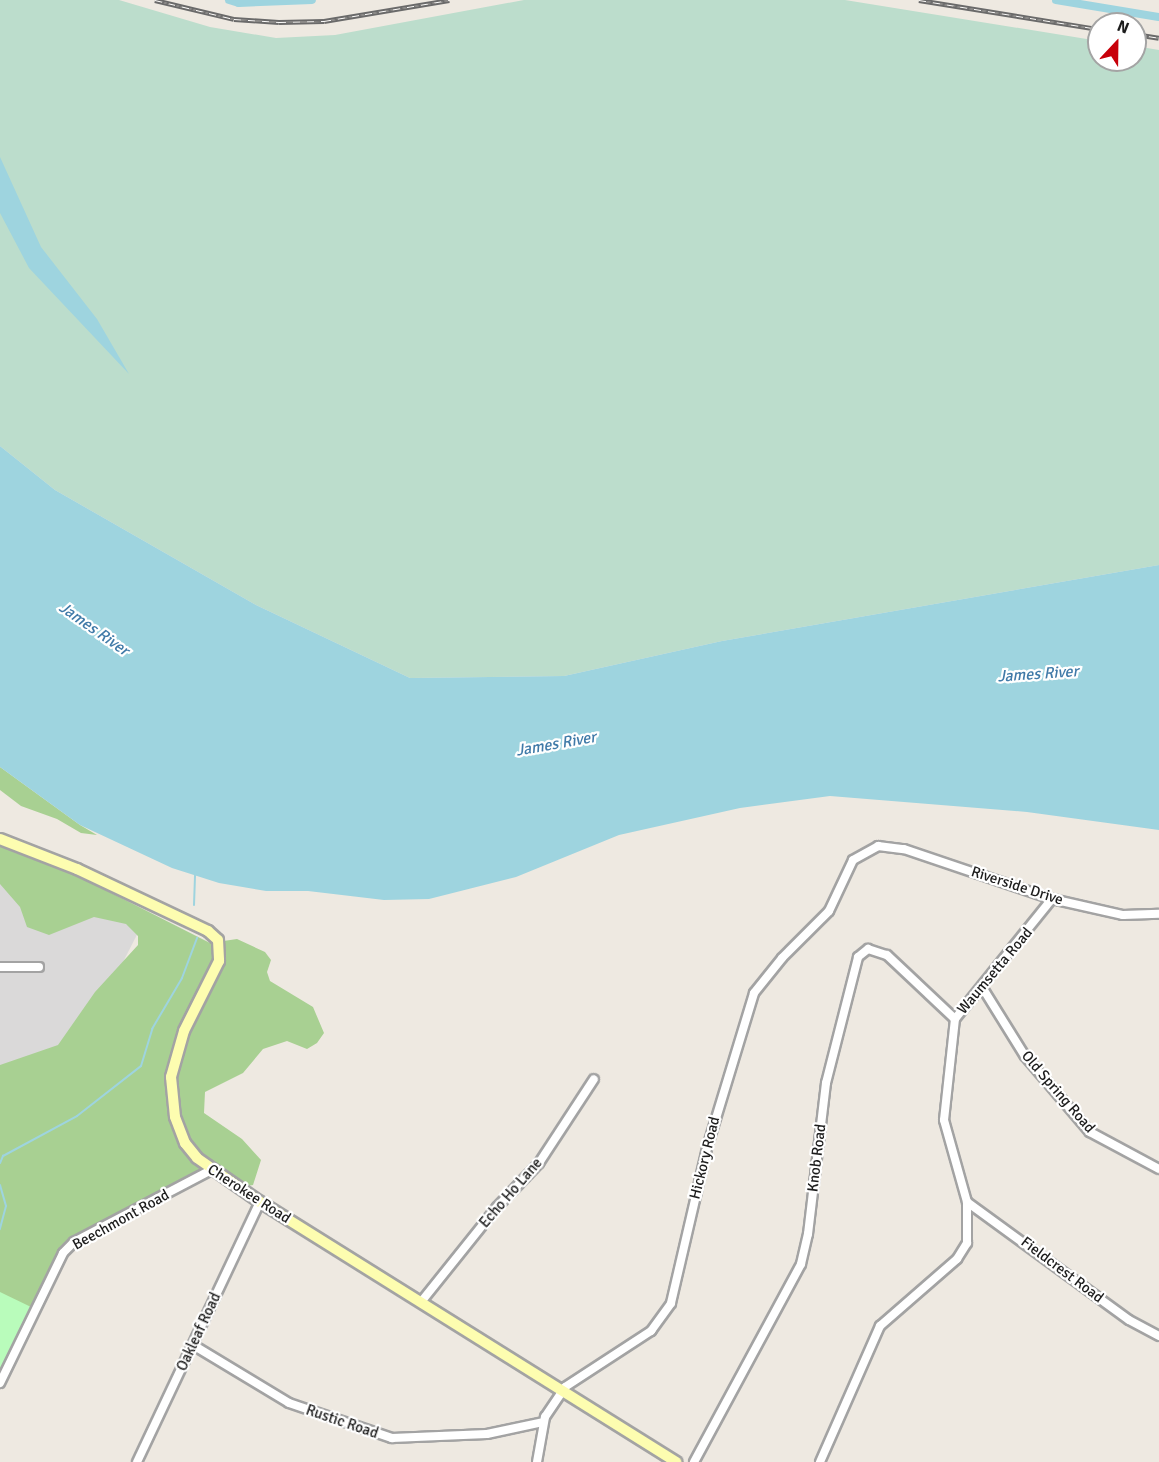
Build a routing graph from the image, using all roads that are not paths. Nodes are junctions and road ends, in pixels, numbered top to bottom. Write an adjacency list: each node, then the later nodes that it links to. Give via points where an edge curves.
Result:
1 (0, 839): 11 (street, Cherokee Road, via 77,869 208,931 218,940 219,961 180,1040 171,1085 180,1133 190,1150)
2 (878, 846): 3 (street, Riverside Drive, via 904,849); 18 (street, Hickory Road, via 853,860 829,911 754,993 706,1148 671,1304 651,1331)
3 (1052, 899): 4 (street, Riverside Drive, via 1123,915); 7 (street, Waumsetta Road)
4 (1159, 914)
5 (0, 967): 6 (street)
6 (39, 967)
7 (982, 987): 8 (street, Waumsetta Road); 10 (street, Old Spring Road, via 1025,1056 1090,1132)
8 (955, 1020): 13 (street, Waumsetta Road, via 944,1120); 23 (street, Knob Road, via 887,955 868,949 858,957 826,1083 801,1264)
9 (594, 1079): 14 (street, Echo Ho Lane, via 539,1163 497,1207)
10 (1159, 1169)
11 (211, 1170): 12 (street, Cherokee Road); 17 (street, Beechmont Road, via 74,1242 63,1253)
12 (260, 1202): 14 (street, Cherokee Road); 16 (street, Oakleaf Road)
13 (967, 1202): 15 (street, Fieldcrest Road, via 1129,1320); 24 (street, Waumsetta Road, via 967,1243 957,1259 880,1326)
14 (421, 1302): 18 (street, Cherokee Road)
15 (1159, 1336)
16 (193, 1344): 19 (street, Rustic Road, via 290,1403 392,1438 487,1434); 20 (street, Oakleaf Road)
17 (0, 1383)
18 (561, 1392): 19 (street, Hickory Road); 22 (street, Cherokee Road)
19 (543, 1422): 21 (street, Hickory Road)
20 (137, 1462)
21 (537, 1462)
22 (676, 1462)
23 (694, 1462)
24 (820, 1462)

